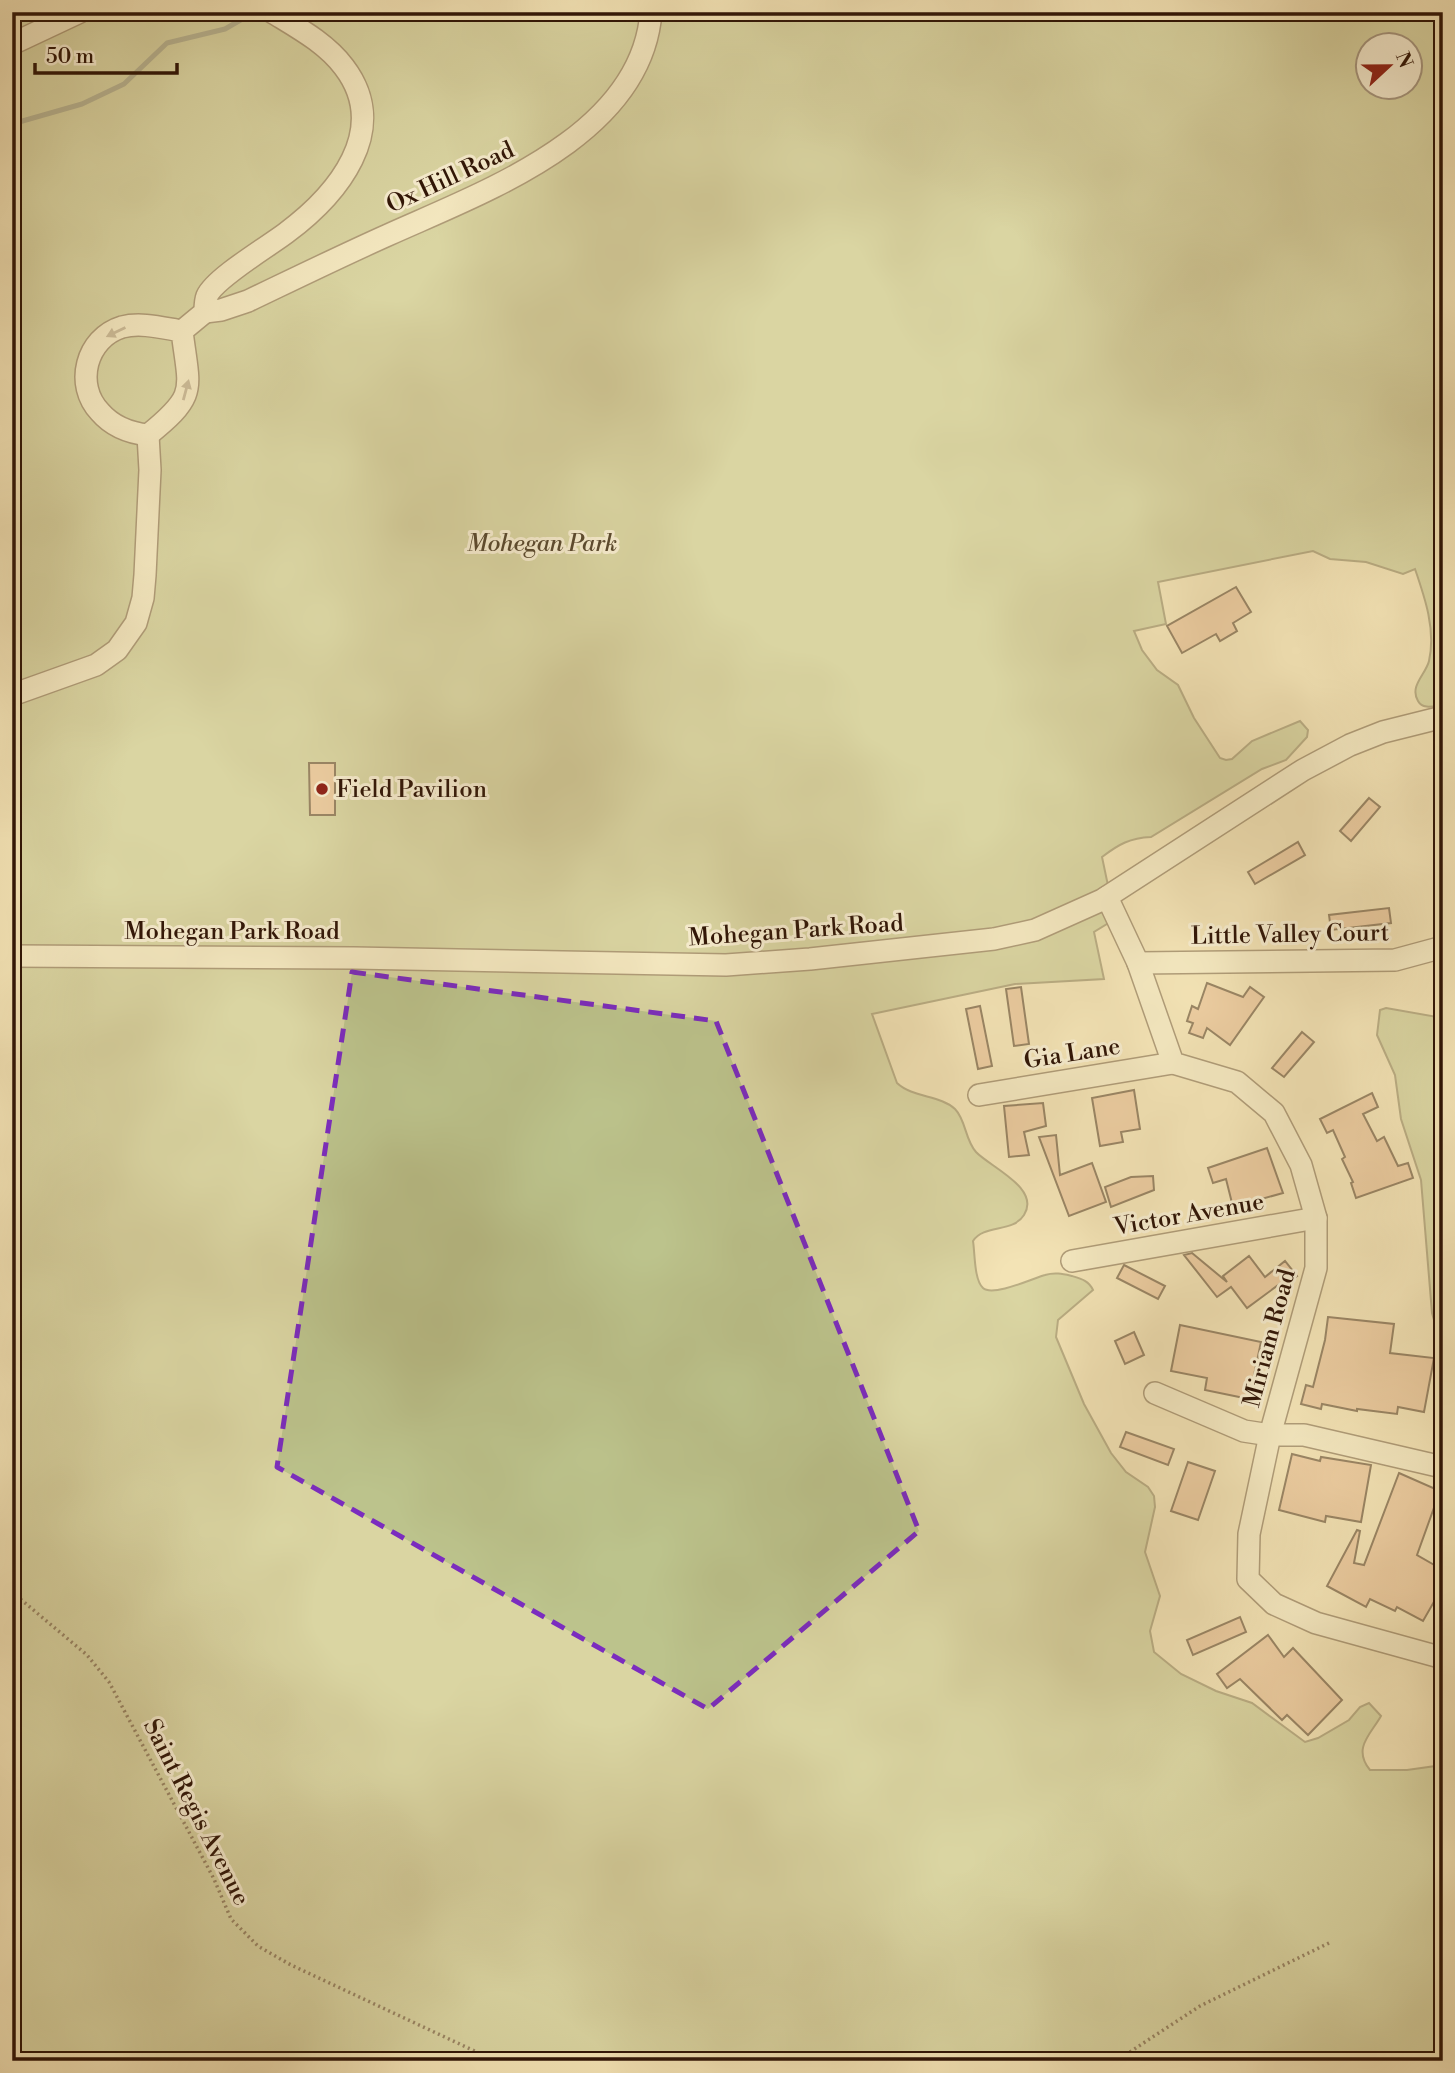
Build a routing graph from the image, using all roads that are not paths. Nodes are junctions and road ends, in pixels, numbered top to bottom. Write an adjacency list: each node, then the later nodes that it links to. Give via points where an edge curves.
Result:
1 (80, 12): 4 (street)
2 (272, 12): 5 (street, via 317,41 344,66 360,96 362,137 330,192 303,220 213,289)
3 (651, 12): 5 (street, Ox Hill Road, via 644,48 622,90 545,160 248,301)
4 (12, 44)
5 (205, 312): 6 (street)
6 (182, 331): 7 (street, one-way to 6, via 176,412 187,391); 7 (street, one-way to 7, via 123,327 101,340 88,363 87,389 100,412 129,431)
7 (148, 435): 8 (street, via 145,585 136,623 117,650 96,665)
8 (12, 695)
9 (1443, 717): 10 (street, Mohegan Park Road, via 1383,732 1330,755)
10 (1107, 897): 12 (street, Mohegan Park Road, via 1042,927 1010,936 752,964); 13 (street)
11 (1443, 947): 13 (street, Little Valley Court, via 1395,960)
12 (12, 956)
13 (1138, 963): 14 (street)
14 (1173, 1063): 15 (street, Gia Lane); 16 (street, Miriam Road, via 1237,1082 1274,1113 1301,1165)
15 (979, 1095)
16 (1316, 1218): 17 (street, Victor Avenue); 19 (street, Miriam Road, via 1316,1268)
17 (1072, 1261)
18 (1155, 1393): 19 (street, via 1244,1431)
19 (1270, 1435): 20 (street, via 1304,1435); 21 (street, Miriam Road, via 1249,1534 1248,1579 1274,1604 1316,1623)
20 (1438, 1466)
21 (1443, 1658)

